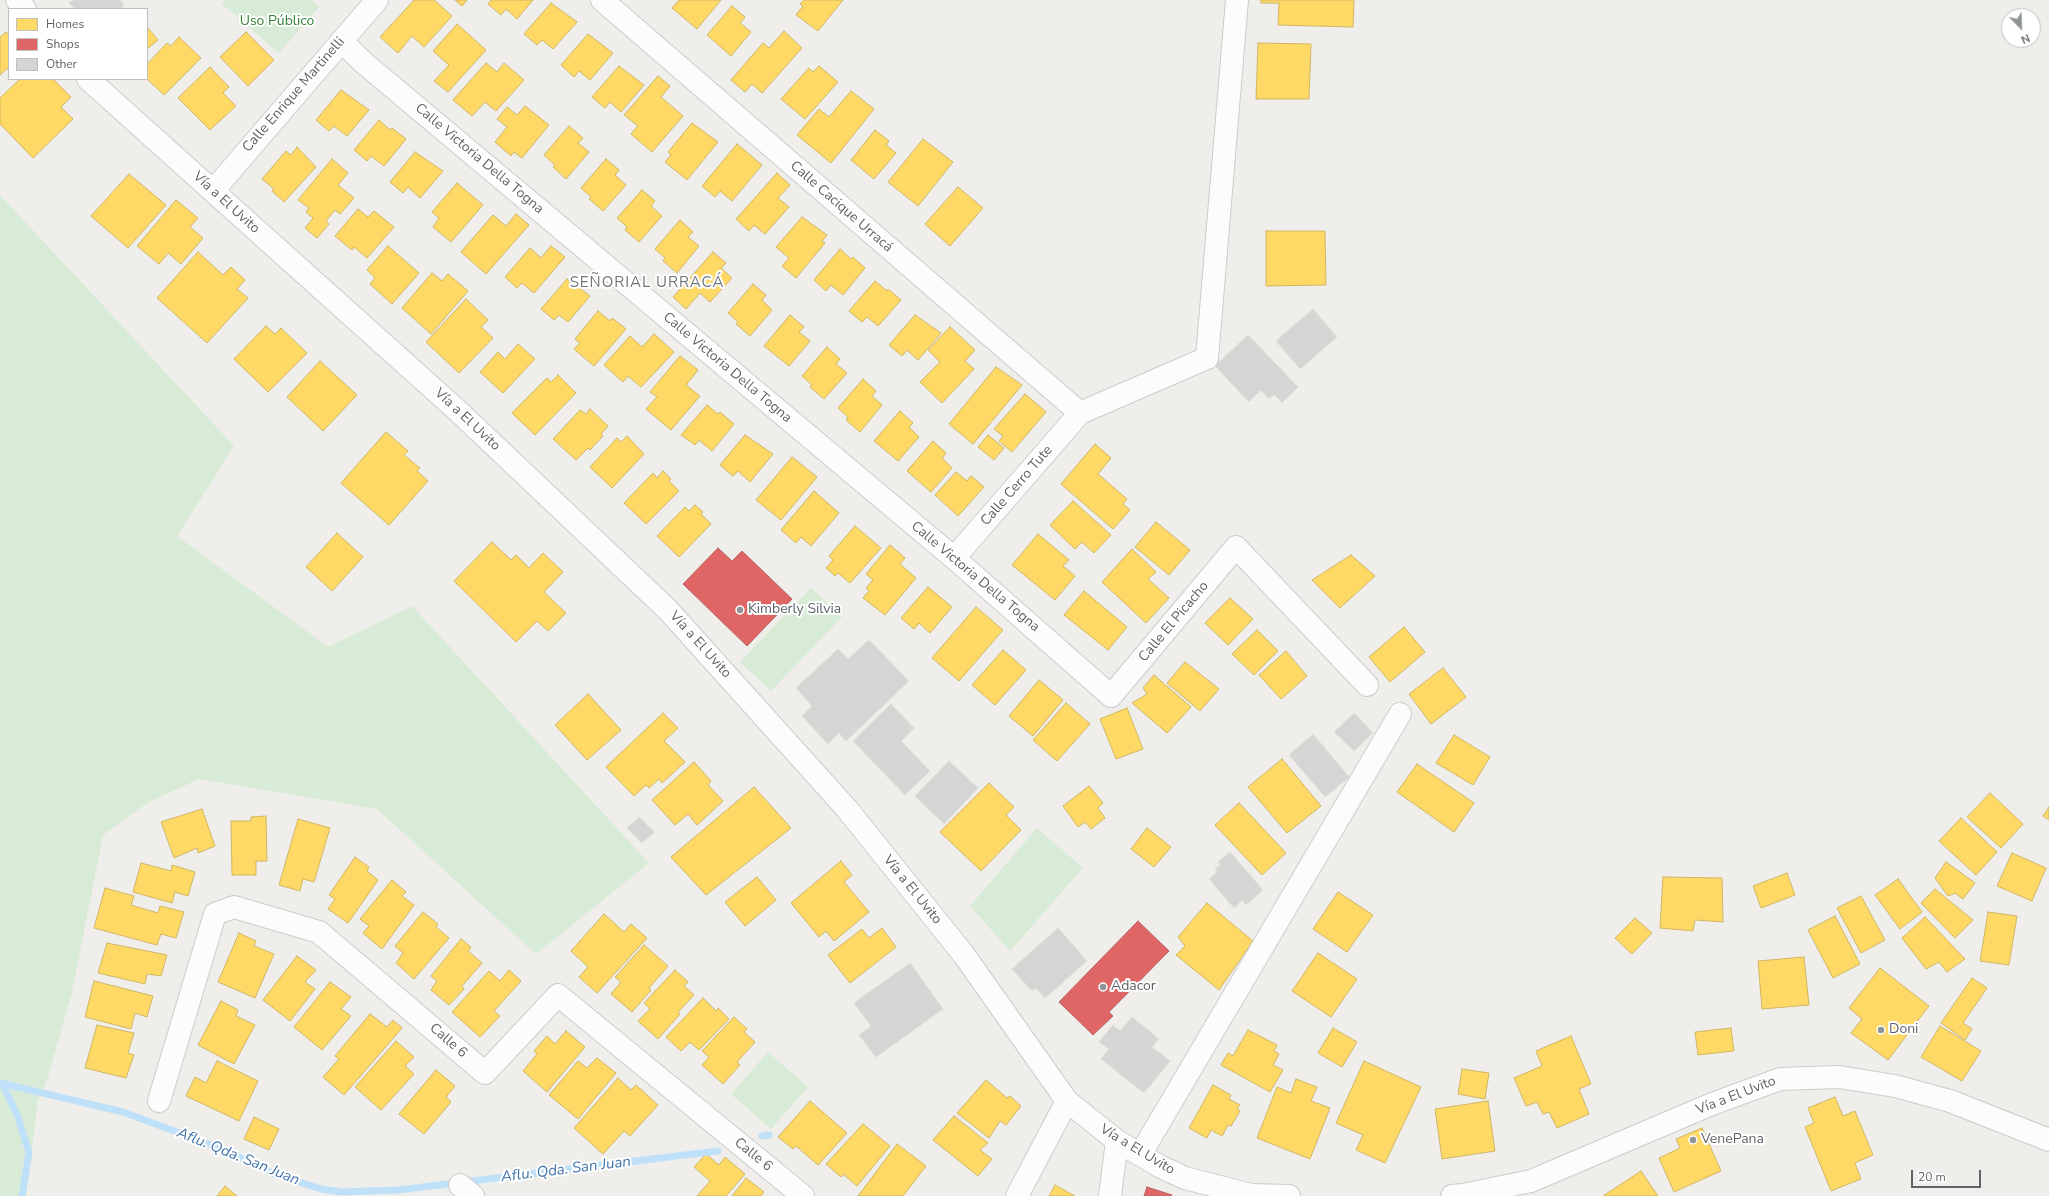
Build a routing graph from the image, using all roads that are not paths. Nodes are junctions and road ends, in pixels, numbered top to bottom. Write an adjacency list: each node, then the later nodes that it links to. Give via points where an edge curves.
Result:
1 (17, 0): 5 (street)
2 (377, 0): 6 (street, Calle Enrique Martinelli)
3 (602, 0): 9 (street, Calle Cacique Urracá)
4 (1237, 0): 9 (street, via 1207,358)
5 (24, 8)
6 (341, 41): 8 (street, Calle Enrique Martinelli); 10 (street, Calle Victoria Della Togna)
7 (89, 80): 8 (street, Vía a El Uvito)
8 (213, 191): 15 (street, Vía a El Uvito, via 458,411 668,610 847,809 964,955)
9 (1080, 413): 10 (street, Calle Cerro Tute)
10 (954, 558): 12 (street, Calle Victoria Della Togna)
11 (1367, 685): 12 (street, Calle El Picacho, via 1236,547)
12 (1111, 696)
13 (1400, 714): 18 (street)
14 (159, 1101): 19 (street, Calle 6, via 215,914 234,907 319,932 485,1073 558,995)
15 (1067, 1101): 17 (street, Vía a El Uvito); 20 (street)
16 (2049, 1140): 23 (street, Vía a El Uvito, via 1950,1101 1895,1086 1839,1076 1780,1079 1712,1104 1531,1181)
17 (1117, 1141): 18 (street, Vía a El Uvito); 21 (street)
18 (1140, 1155): 22 (street, Vía a El Uvito, via 1185,1178 1251,1195)
19 (803, 1196)
20 (1017, 1196)
21 (1110, 1196)
22 (1289, 1196)
23 (1452, 1196)

